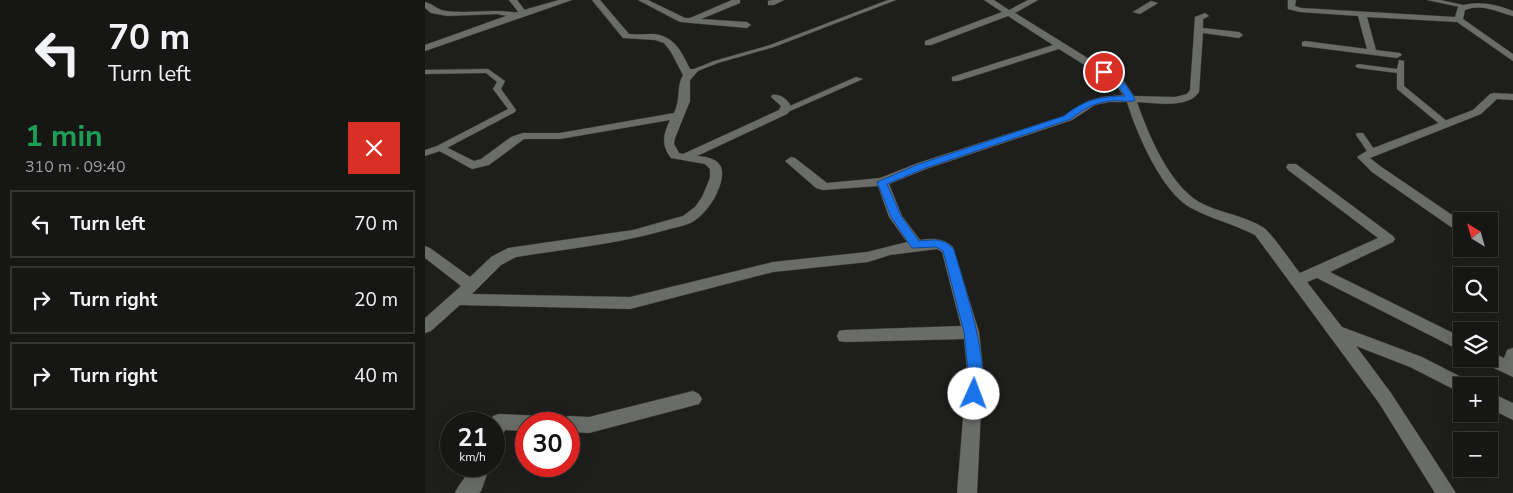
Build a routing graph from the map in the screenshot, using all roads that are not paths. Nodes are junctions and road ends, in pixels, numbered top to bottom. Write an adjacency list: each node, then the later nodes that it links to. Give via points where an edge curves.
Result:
1 (513, 0): 19 (street)
2 (568, 0): 19 (street)
3 (596, 0): 30 (street, via 627,36)
4 (642, 0): 23 (street)
5 (781, 0): 14 (street)
6 (893, 0): 41 (lane)
7 (988, 0): 17 (street)
8 (1034, 0): 17 (street)
9 (1144, 0): 13 (street)
10 (1292, 0): 21 (street, via 1291,7 1300,10)
11 (1430, 0): 16 (lane)
12 (737, 1): 23 (street)
13 (1156, 2): 18 (street)
14 (771, 3)
15 (425, 4): 19 (street, via 447,14)
16 (1465, 6): 20 (street, via 1482,4); 24 (street)
17 (1008, 12): 31 (street); 32 (street)
18 (1137, 12)
19 (520, 14): 34 (street)
20 (1513, 14)
21 (1362, 15): 24 (street); 35 (street)
22 (1205, 16): 27 (street, via 1199,17)
23 (687, 20): 25 (street); 26 (street)
24 (1459, 20): 37 (street)
25 (747, 25)
26 (671, 26)
27 (1198, 30): 29 (street); 46 (street, via 1195,90 1190,96)
28 (663, 32): 30 (street)
29 (1239, 35)
30 (655, 37): 41 (street, via 673,46)
31 (927, 43)
32 (1061, 44): 43 (street); 46 (street, via 1119,82)
33 (1305, 44): 35 (street)
34 (425, 48)
35 (1372, 52): 36 (street)
36 (1399, 58): 39 (lane)
37 (1513, 58)
38 (1358, 66): 39 (lane)
39 (1400, 71): 49 (lane, via 1400,87)
40 (425, 72): 51 (lane, via 488,72 501,81 497,89 512,110)
41 (690, 73): 48 (street, via 683,90 683,107)
42 (859, 79): 47 (lane)
43 (955, 79)
44 (776, 97): 47 (street)
45 (1513, 97): 49 (street, via 1494,96 1477,112)
46 (1131, 99): 57 (street, via 1110,98 1091,102 1068,118); 62 (street, via 1142,132 1178,191 1195,205 1260,232)
47 (787, 109): 54 (street)
48 (677, 116): 51 (street, via 560,136 523,136 485,162 472,165); 54 (street, via 669,143 675,156)
49 (1445, 124): 52 (street)
50 (1360, 135): 52 (lane)
51 (440, 148): 53 (lane)
52 (1372, 152): 58 (street, via 1363,157)
53 (425, 153)
54 (685, 157): 63 (street, via 709,161 716,169 708,197 689,219 633,235 513,252 495,261)
55 (791, 162): 57 (street, via 827,187)
56 (1293, 166): 61 (street, via 1389,239)
57 (882, 182): 59 (street, via 896,217)
58 (1453, 222)
59 (916, 245): 64 (street, via 868,257 773,267 630,302); 66 (street, via 937,243 948,250)
60 (425, 251): 63 (street)
61 (1317, 271): 62 (street); 69 (street)
62 (1298, 280): 67 (street)
63 (470, 285): 64 (street)
64 (457, 299): 65 (street)
65 (425, 327)
66 (971, 332): 68 (street); 79 (street, via 975,370)
67 (1337, 332): 72 (street, via 1416,362); 80 (street)
68 (845, 336)
69 (1453, 340)
70 (1498, 360): 71 (street)
71 (1512, 364)
72 (1453, 381)
73 (693, 399): 76 (street)
74 (1498, 404): 75 (street)
75 (1513, 412)
76 (580, 425)
77 (477, 477): 78 (street)
78 (465, 493)
79 (967, 493)
80 (1447, 493)

